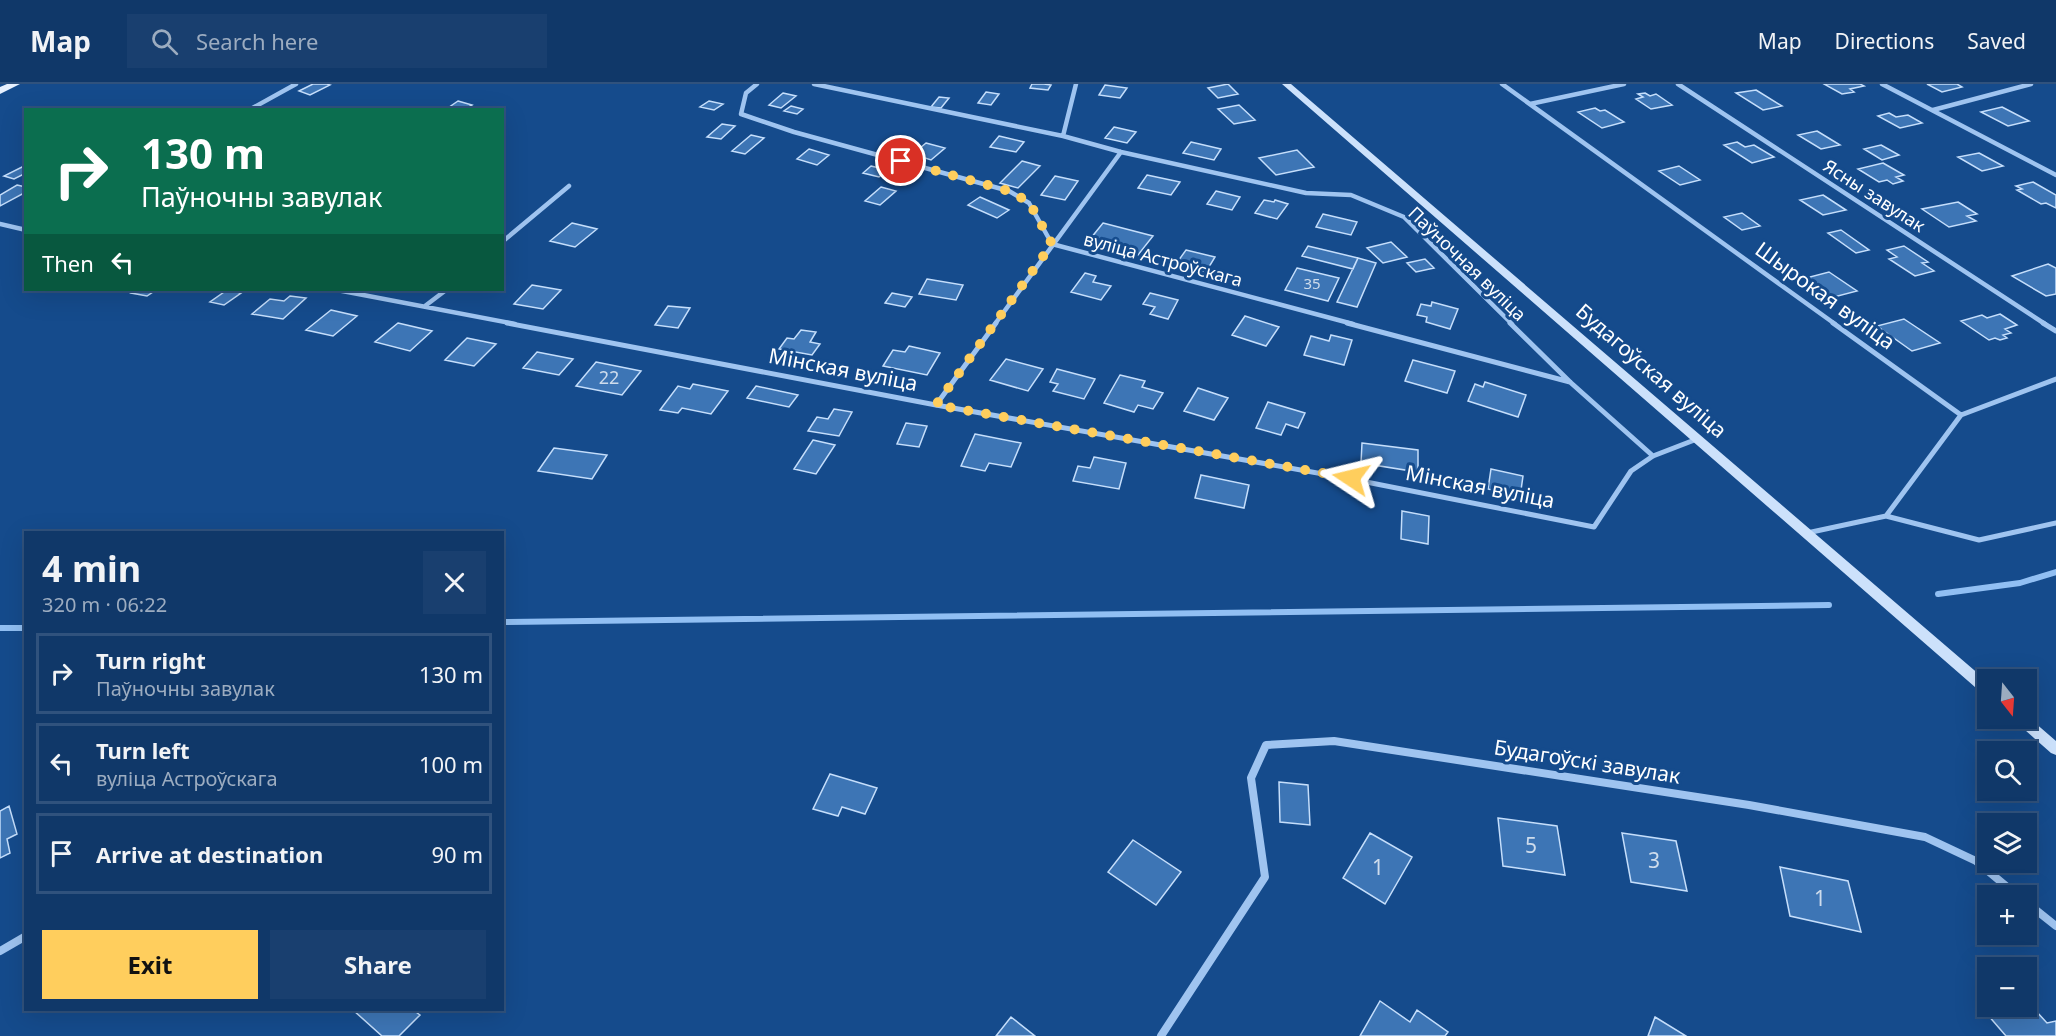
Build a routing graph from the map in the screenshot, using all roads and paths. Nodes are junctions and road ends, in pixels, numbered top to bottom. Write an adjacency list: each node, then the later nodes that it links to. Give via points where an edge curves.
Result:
1 (15, 84): 12 (main road)
2 (296, 84): 14 (street)
3 (757, 84): 23 (street, вуліца Астроўскага, via 746,93 741,114 1009,191 1029,202)
4 (814, 84): 16 (street, Паўночная вуліца)
5 (1076, 84): 16 (street)
6 (1286, 84): 32 (street, Будагоўская вуліца)
7 (1502, 84): 13 (street, Шырокая вуліца)
8 (1624, 84): 13 (street)
9 (1678, 84): 27 (street, Ясны завулак)
10 (1882, 84): 15 (street)
11 (2031, 84): 15 (street)
12 (0, 91)
13 (1530, 104): 31 (street, Шырокая вуліца)
14 (253, 108)
15 (1932, 111): 18 (street)
16 (1063, 136): 17 (street, Паўночная вуліца)
17 (1121, 152): 23 (street); 29 (street, Паўночная вуліца, via 1306,193 1351,195 1404,218)
18 (2056, 175)
19 (569, 186): 22 (street)
20 (0, 224): 21 (street)
21 (24, 230)
22 (504, 240)
23 (1052, 244): 29 (street, вуліца Астроўскага); 30 (street)
24 (342, 291): 26 (street, Мінская вуліца)
25 (445, 291): 26 (street)
26 (425, 306): 30 (street, Мінская вуліца)
27 (2056, 331)
28 (2056, 379): 31 (street)
29 (1570, 382): 33 (street, Паўночная вуліца)
30 (936, 405): 33 (street, Мінская вуліца, via 1351,478 1594,526 1630,471)
31 (1961, 415): 34 (street)
32 (1697, 439): 33 (street, Мінская вуліца); 36 (street, Будагоўская вуліца)
33 (1653, 456)
34 (1886, 516): 35 (street, via 1979,540); 36 (street)
35 (2056, 523)
36 (1806, 533): 37 (street, Будагоўская вуліца)
37 (1977, 681)
38 (2033, 729): 39 (street)
39 (2056, 749)
40 (2005, 885): 45 (street, Будагоўскі завулак, via 1976,861 1924,837 1749,805 1334,741 1266,745 1251,778 1265,877)
41 (2037, 911): 42 (street)
42 (2056, 926)
43 (24, 937): 44 (street)
44 (0, 951)
45 (1161, 1036)

